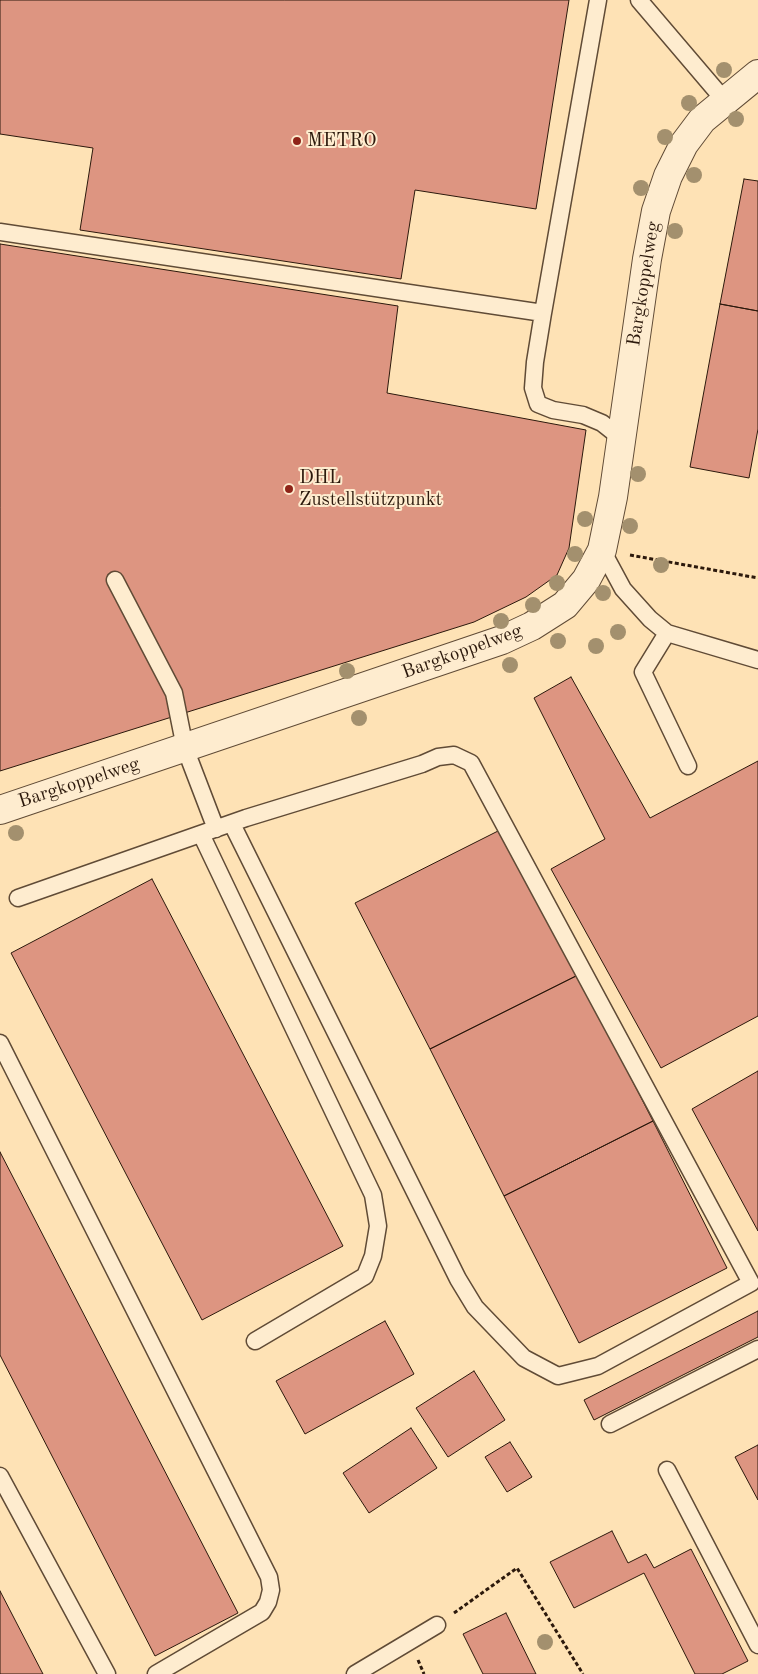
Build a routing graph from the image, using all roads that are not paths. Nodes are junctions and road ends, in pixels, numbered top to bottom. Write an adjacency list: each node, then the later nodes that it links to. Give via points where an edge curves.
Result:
1 (598, 0): 6 (lane)
2 (639, 0): 4 (lane)
3 (758, 74): 4 (street, Bargkoppelweg)
4 (725, 101): 7 (street, Bargkoppelweg, via 702,120 684,144 656,211 646,259)
5 (0, 232): 6 (lane)
6 (543, 312): 7 (lane, via 534,362 533,388 538,404 583,415 602,423)
7 (621, 438): 8 (street, Bargkoppelweg)
8 (602, 550): 10 (lane, via 623,589); 12 (street, Bargkoppelweg, via 586,580 565,605 532,626 502,640)
9 (115, 580): 12 (lane, via 174,693)
10 (667, 633): 11 (lane); 13 (lane, via 643,672)
11 (758, 660)
12 (185, 748): 14 (street, Bargkoppelweg); 16 (lane)
13 (688, 766)
14 (0, 810)
15 (232, 824): 16 (lane); 19 (lane, via 422,764 438,756 454,755 471,763); 19 (lane, via 458,1279 475,1307 524,1358 558,1376 598,1366 751,1283)
16 (208, 832): 17 (lane); 20 (lane, via 373,1195 378,1226 366,1276)
17 (18, 898)
18 (0, 1043): 28 (lane, via 269,1577 271,1590 262,1612)
19 (751, 1268)
20 (256, 1341)
21 (758, 1349): 22 (lane)
22 (610, 1424)
23 (667, 1470): 26 (lane)
24 (0, 1476): 27 (lane)
25 (437, 1625): 29 (lane)
26 (758, 1645)
27 (107, 1674)
28 (156, 1674)
29 (356, 1674)

